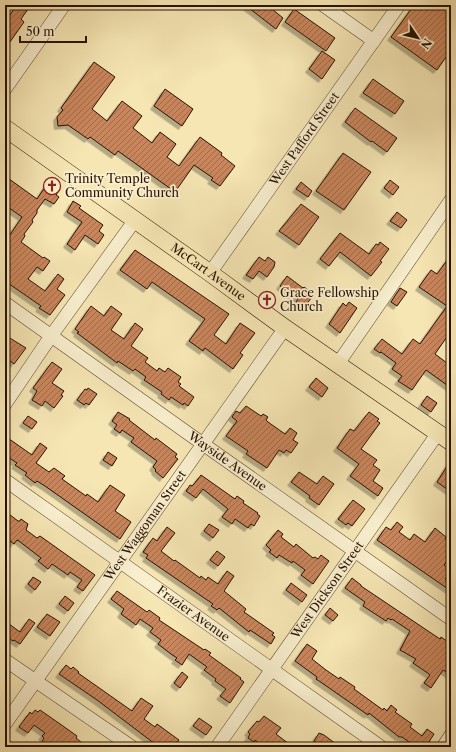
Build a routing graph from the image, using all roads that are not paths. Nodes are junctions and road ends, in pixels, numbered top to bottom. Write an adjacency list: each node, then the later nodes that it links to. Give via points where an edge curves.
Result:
1 (64, 5): 5 (street)
2 (324, 5): 4 (street)
3 (399, 5): 4 (street, West Pafford Street)
4 (374, 41): 9 (street, West Pafford Street)
5 (5, 89)
6 (5, 128): 8 (main road, McCart Avenue)
7 (451, 200): 13 (street)
8 (135, 220): 9 (main road, McCart Avenue); 12 (street)
9 (210, 273): 11 (main road, McCart Avenue)
10 (5, 303): 12 (street, Wayside Avenue)
11 (285, 328): 13 (main road, McCart Avenue); 16 (street, West Waggoman Street)
12 (51, 336): 14 (street); 16 (street, Wayside Avenue)
13 (337, 365): 15 (main road, McCart Avenue)
14 (5, 404)
15 (444, 438): 18 (street, West Dickson Street)
16 (202, 444): 18 (street, Wayside Avenue); 19 (street, West Waggoman Street)
17 (5, 480): 19 (street, Frazier Avenue)
18 (355, 551): 20 (street, Wayside Avenue); 22 (street, West Dickson Street)
19 (120, 562): 22 (street, Frazier Avenue); 23 (street, West Waggoman Street)
20 (451, 619)
21 (5, 660): 23 (street)
22 (272, 669): 27 (street, West Dickson Street); 28 (street, Frazier Avenue)
23 (35, 681): 24 (street, West Waggoman Street); 26 (street)
24 (5, 724)
25 (451, 736): 29 (street)
26 (132, 747)
27 (217, 747)
28 (381, 747)
29 (443, 747)

